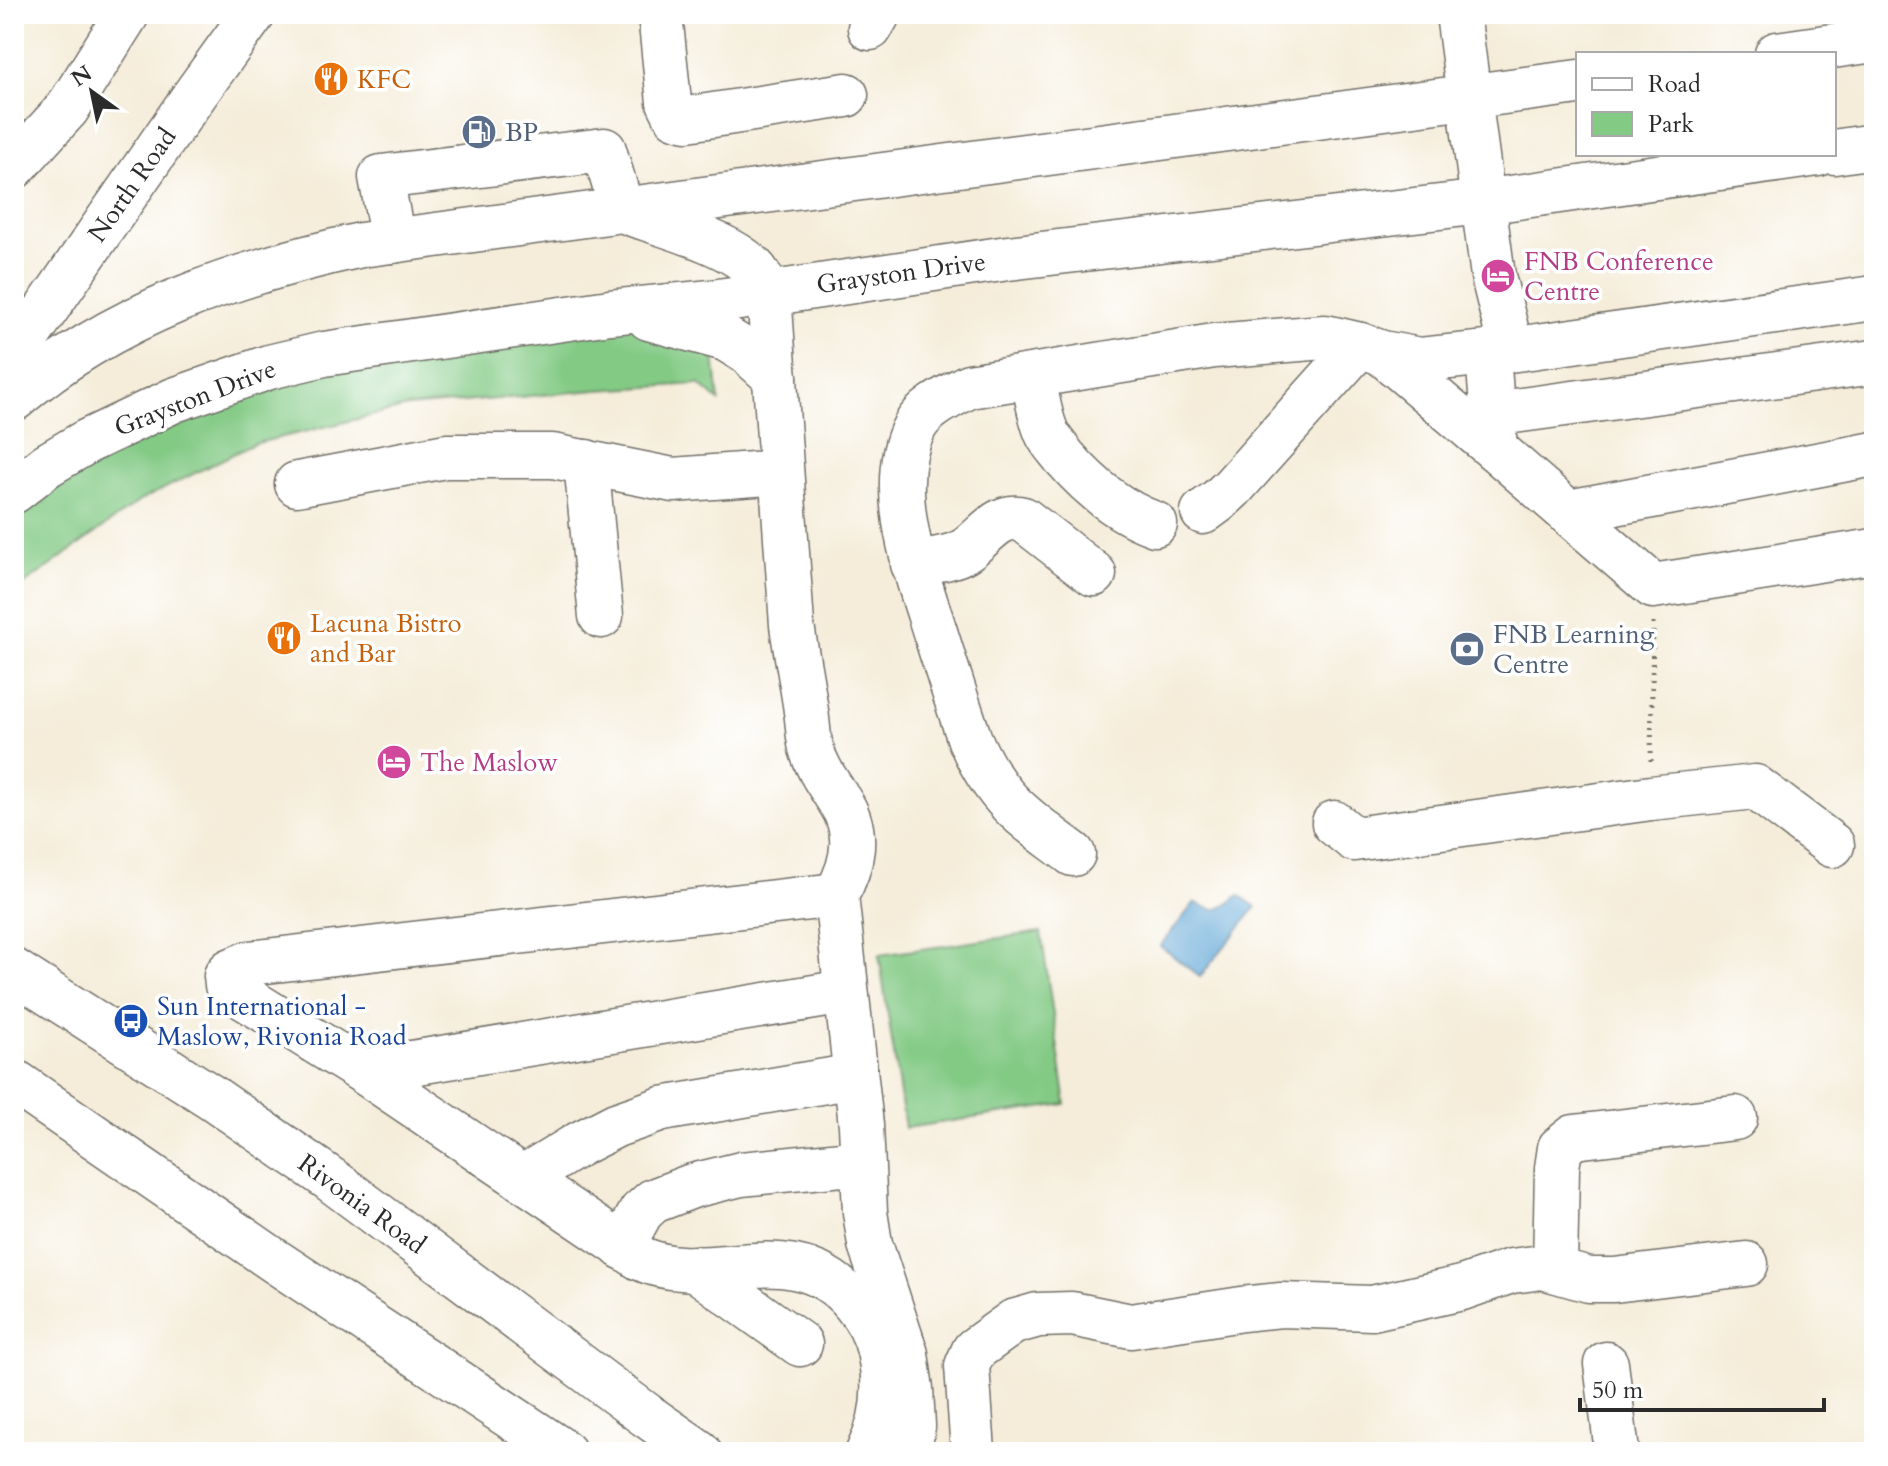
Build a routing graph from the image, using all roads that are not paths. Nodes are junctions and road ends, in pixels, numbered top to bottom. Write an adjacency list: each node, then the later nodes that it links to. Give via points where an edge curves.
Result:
1 (127, 14): 13 (main road, via 67,109)
2 (253, 14): 22 (main road, North Road)
3 (660, 14): 8 (main road, via 669,102 676,116 687,119)
4 (1458, 14): 9 (main road)
5 (1874, 40): 6 (main road)
6 (1791, 52)
7 (1576, 82): 9 (main road)
8 (846, 95)
9 (1468, 97): 14 (main road); 15 (main road)
10 (1874, 146): 11 (main road)
11 (1836, 152)
12 (1804, 156): 14 (main road, Grayston Drive)
13 (14, 167)
14 (1482, 202): 17 (main road, Grayston Drive, via 1008,258); 21 (main road)
15 (622, 210): 16 (main road); 16 (main road, via 604,150 381,177); 17 (main road, via 727,249 755,269)
16 (393, 241): 26 (main road, via 303,257 209,287 103,337)
17 (769, 293): 19 (main road, Grayston Drive); 25 (main road)
18 (1874, 298): 21 (main road)
19 (610, 312): 25 (main road, via 726,339); 32 (main road, Grayston Drive, via 379,345 269,367 115,427 47,465)
20 (1371, 349): 21 (main road, via 1420,360); 24 (main road, via 1325,337 1214,346); 27 (main road); 33 (main road)
21 (1499, 351): 27 (main road)
22 (14, 356)
23 (1874, 362): 27 (main road)
24 (1032, 376): 35 (main road, via 1051,441 1103,495); 37 (main road, via 969,386 934,406 916,424 902,462)
25 (775, 377): 30 (main road)
26 (14, 399)
27 (1494, 432): 34 (main road)
28 (1874, 454): 34 (main road)
29 (586, 462): 30 (main road, via 673,480); 31 (main road, via 553,456 446,456); 39 (main road)
30 (781, 472): 45 (main road, via 792,625 811,749 842,805 853,842 846,878)
31 (297, 484)
32 (16, 490)
33 (1203, 512)
34 (1568, 512): 36 (main road, via 1653,586)
35 (1155, 524)
36 (1874, 551)
37 (913, 564): 38 (main road, via 960,553 998,522 1014,516); 44 (main road, via 980,762 1011,804)
38 (1094, 574)
39 (601, 616)
40 (1651, 798): 41 (main road); 42 (main road, via 1523,830); 43 (main road, via 1755,787)
41 (1697, 819)
42 (1357, 842)
43 (1832, 845)
44 (1073, 854)
45 (836, 895): 47 (main road); 48 (main road, via 249,963 226,976 234,991)
46 (14, 971): 63 (main road, Rivonia Road, via 330,1179)
47 (845, 992): 48 (main road); 49 (main road)
48 (363, 1071): 53 (main road)
49 (855, 1076): 52 (main road); 53 (main road, via 662,1109 616,1125)
50 (14, 1081): 62 (main road)
51 (1735, 1118): 59 (main road, via 1574,1137 1560,1148)
52 (862, 1162): 54 (main road); 55 (main road, via 741,1174 692,1186 653,1201)
53 (522, 1179): 55 (main road)
54 (868, 1234): 58 (main road, via 832,1247); 65 (main road, via 906,1354 913,1426)
55 (622, 1247): 57 (main road, via 653,1264)
56 (1746, 1264): 59 (main road, via 1614,1280 1589,1280)
57 (694, 1268): 58 (main road, via 763,1263); 60 (main road)
58 (800, 1269): 64 (main road, via 842,1290 877,1339 883,1404)
59 (1555, 1270): 66 (main road, via 1511,1271 1372,1308 1281,1305 1131,1326 1072,1314 1013,1322 974,1350 967,1366)
60 (800, 1344)
61 (1606, 1364): 67 (main road)
62 (564, 1452)
63 (699, 1452)
64 (868, 1452)
65 (909, 1452)
66 (973, 1452)
67 (1617, 1452)

